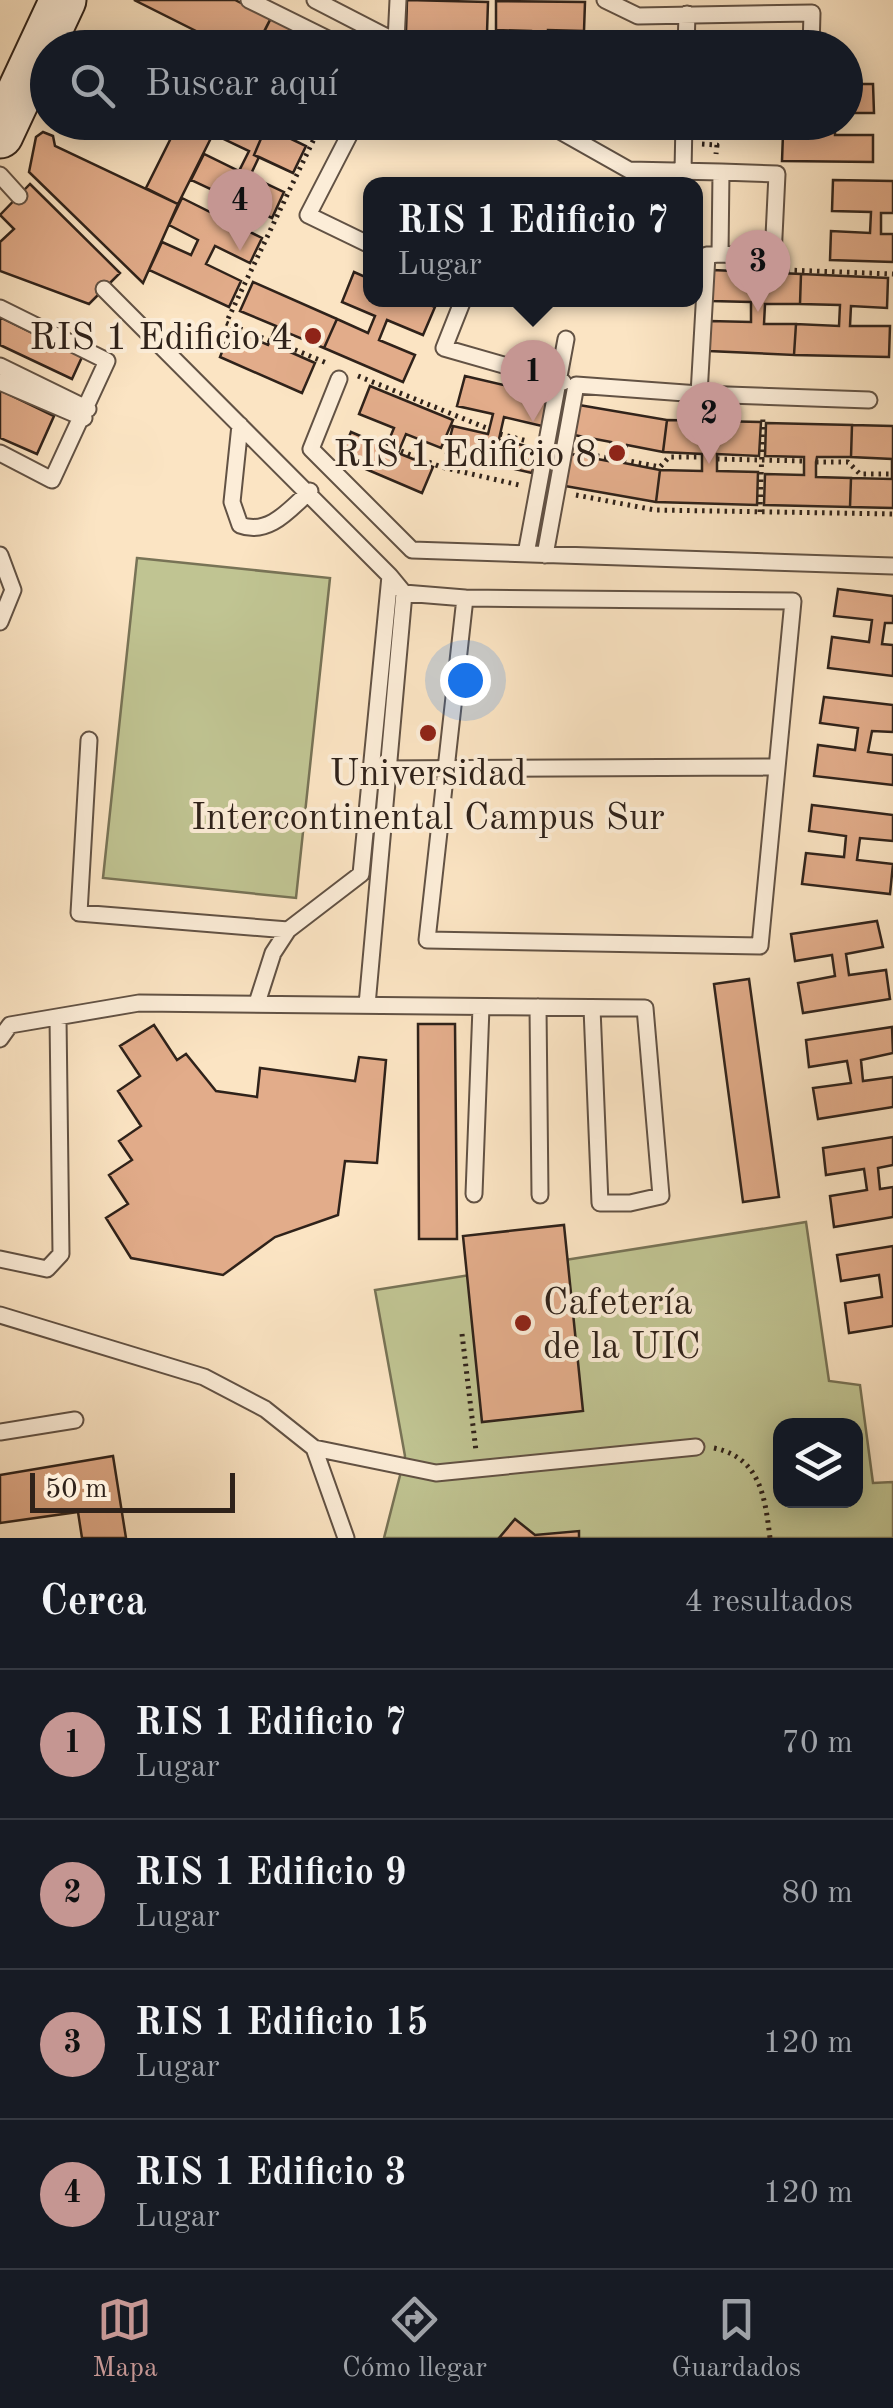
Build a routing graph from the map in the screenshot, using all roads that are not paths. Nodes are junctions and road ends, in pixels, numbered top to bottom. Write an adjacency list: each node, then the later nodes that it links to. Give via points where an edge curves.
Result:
1 (64, 0): 7 (main road)
2 (248, 0): 8 (lane)
3 (315, 0): 9 (lane)
4 (398, 0): 10 (lane)
5 (605, 0): 6 (lane, via 638,16)
6 (687, 14): 11 (lane); 12 (lane, via 812,13)
7 (52, 30)
8 (309, 30)
9 (374, 30)
10 (401, 30)
11 (687, 30)
12 (812, 30)
13 (30, 87): 14 (main road)
14 (0, 135)
15 (347, 140): 22 (lane, via 308,214)
16 (576, 140): 18 (lane, via 628,170)
17 (684, 140): 18 (lane)
18 (683, 171): 19 (lane)
19 (718, 172): 23 (lane); 23 (lane, via 777,174 773,257)
20 (0, 176): 21 (lane)
21 (18, 196)
22 (363, 241)
23 (720, 254): 33 (lane, via 707,255)
24 (104, 289): 36 (lane)
25 (460, 307): 30 (lane, via 444,348)
26 (0, 308): 35 (lane, via 107,361)
27 (566, 339): 30 (lane)
28 (0, 366): 35 (lane)
29 (340, 373): 39 (lane, via 311,449 412,550)
30 (557, 380): 32 (lane); 39 (lane)
31 (0, 382): 35 (lane)
32 (576, 385): 33 (lane); 41 (lane)
33 (699, 394): 34 (lane)
34 (868, 400)
35 (86, 414): 37 (lane, via 52,480)
36 (240, 425): 38 (lane); 38 (lane, via 232,502 240,525 274,524)
37 (0, 453)
38 (310, 491): 43 (lane)
39 (526, 554): 41 (lane)
40 (0, 555): 46 (lane, via 13,590)
41 (546, 555): 42 (lane)
42 (893, 566)
43 (390, 576): 44 (lane); 49 (lane)
44 (404, 594): 45 (lane); 51 (lane)
45 (465, 598): 48 (lane, via 793,601); 50 (lane)
46 (0, 622)
47 (88, 740): 53 (lane, via 79,912)
48 (774, 767): 50 (lane); 50 (lane, via 760,946 713,947 427,940)
49 (370, 768): 51 (lane); 52 (lane)
50 (443, 769): 51 (lane)
51 (387, 770): 52 (lane)
52 (369, 874): 53 (lane); 55 (lane)
53 (288, 930): 54 (lane, via 273,953)
54 (258, 1003): 55 (lane); 59 (lane, via 139,1003)
55 (367, 1005): 56 (lane)
56 (481, 1007): 57 (lane); 61 (lane)
57 (538, 1007): 58 (lane); 62 (lane)
58 (592, 1008): 58 (lane, via 600,1203 661,1196 645,1008)
59 (58, 1017): 60 (lane, via 10,1025); 63 (lane, via 60,1254 47,1269)
60 (0, 1039)
61 (474, 1194)
62 (540, 1195)
63 (0, 1259)
64 (0, 1314): 68 (lane, via 204,1377 265,1409)
65 (75, 1420): 66 (lane)
66 (0, 1432)
67 (696, 1447): 68 (lane, via 436,1473)
68 (314, 1448): 69 (lane)
69 (346, 1538)

